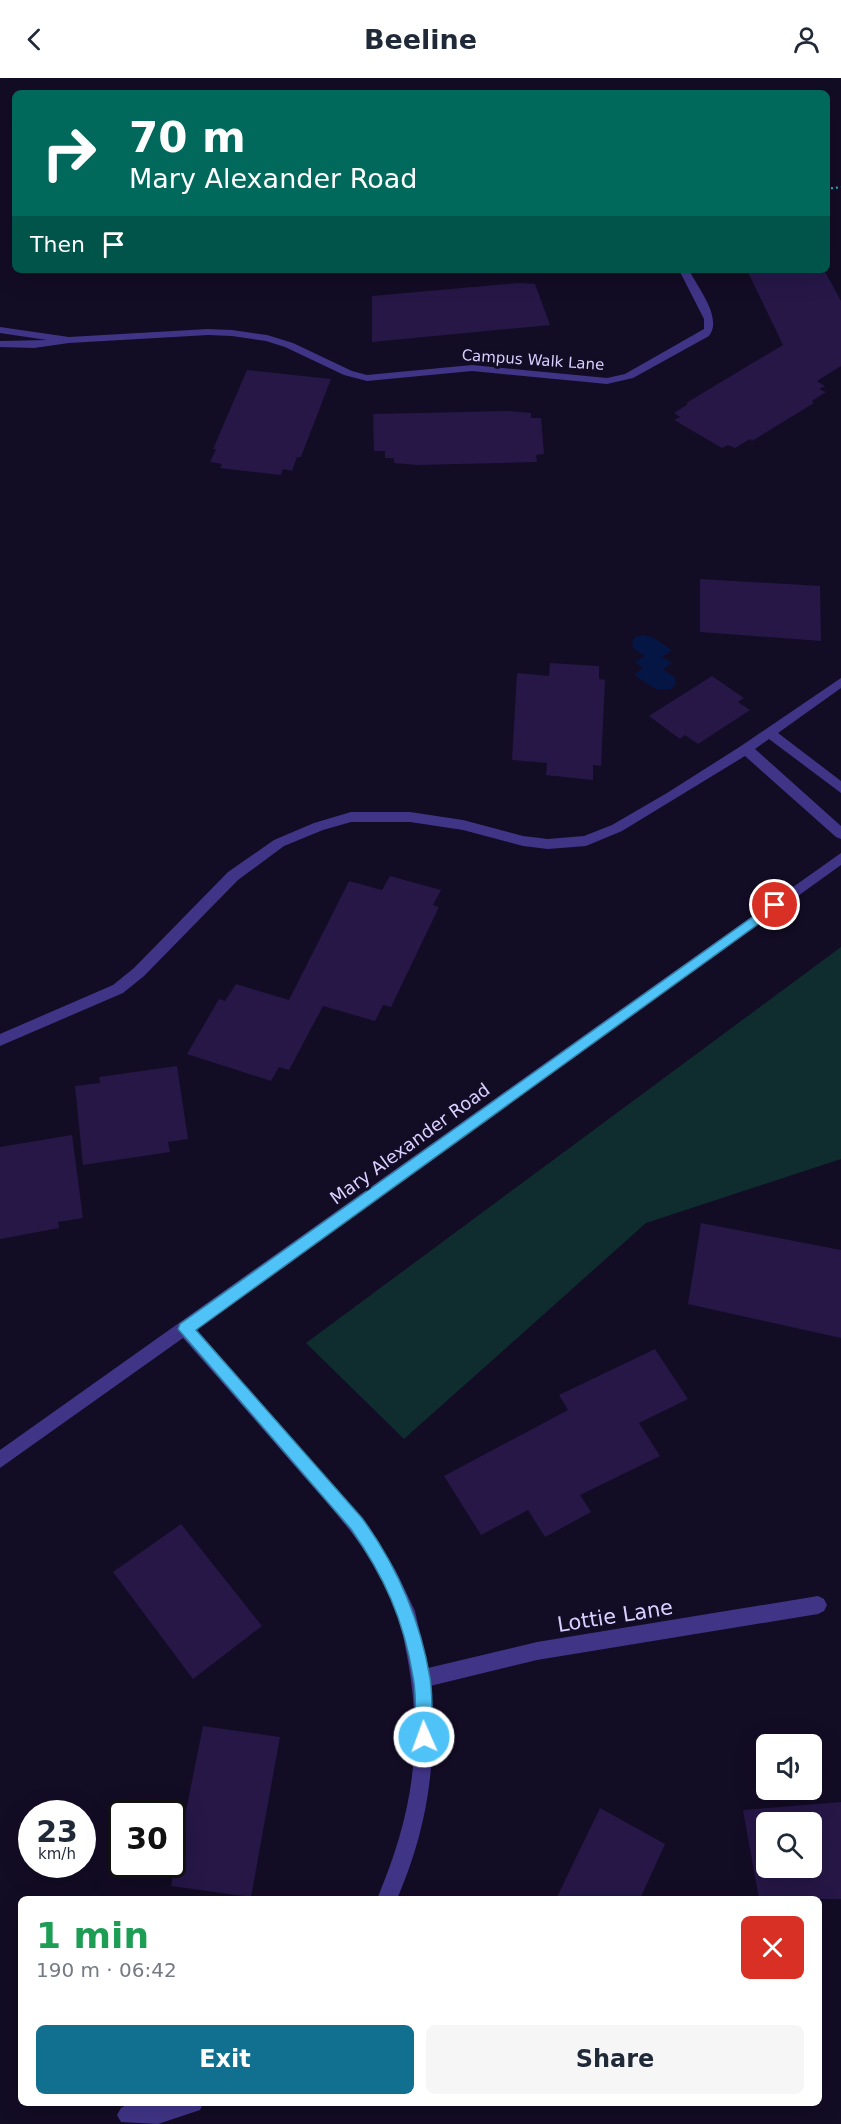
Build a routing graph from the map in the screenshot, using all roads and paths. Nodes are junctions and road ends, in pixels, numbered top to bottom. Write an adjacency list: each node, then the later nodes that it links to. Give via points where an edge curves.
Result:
1 (686, 273): 3 (street, Campus Walk Lane, via 709,319 709,329 638,371 615,380 472,368 367,378 289,345 232,333)
2 (0, 330): 3 (street, Campus Walk Lane)
3 (69, 340): 4 (street, Campus Walk Lane, via 42,345)
4 (0, 344)
5 (841, 682): 6 (street)
6 (770, 733): 7 (street); 8 (street)
7 (746, 749): 9 (street); 11 (street, via 617,828 586,841 523,841 463,825 399,816 351,818 319,826 279,843 233,876 118,989)
8 (841, 788)
9 (841, 834)
10 (841, 858): 12 (street, Mary Alexander Road)
11 (0, 1040)
12 (185, 1329): 13 (street, Mary Alexander Road); 15 (street, via 357,1524 376,1551 406,1612)
13 (0, 1460)
14 (818, 1605): 15 (street, Lottie Lane, via 537,1652)
15 (422, 1679): 16 (street, via 424,1757 419,1795 400,1873)
16 (388, 1896)
17 (182, 2106): 18 (street)
18 (128, 2115)

